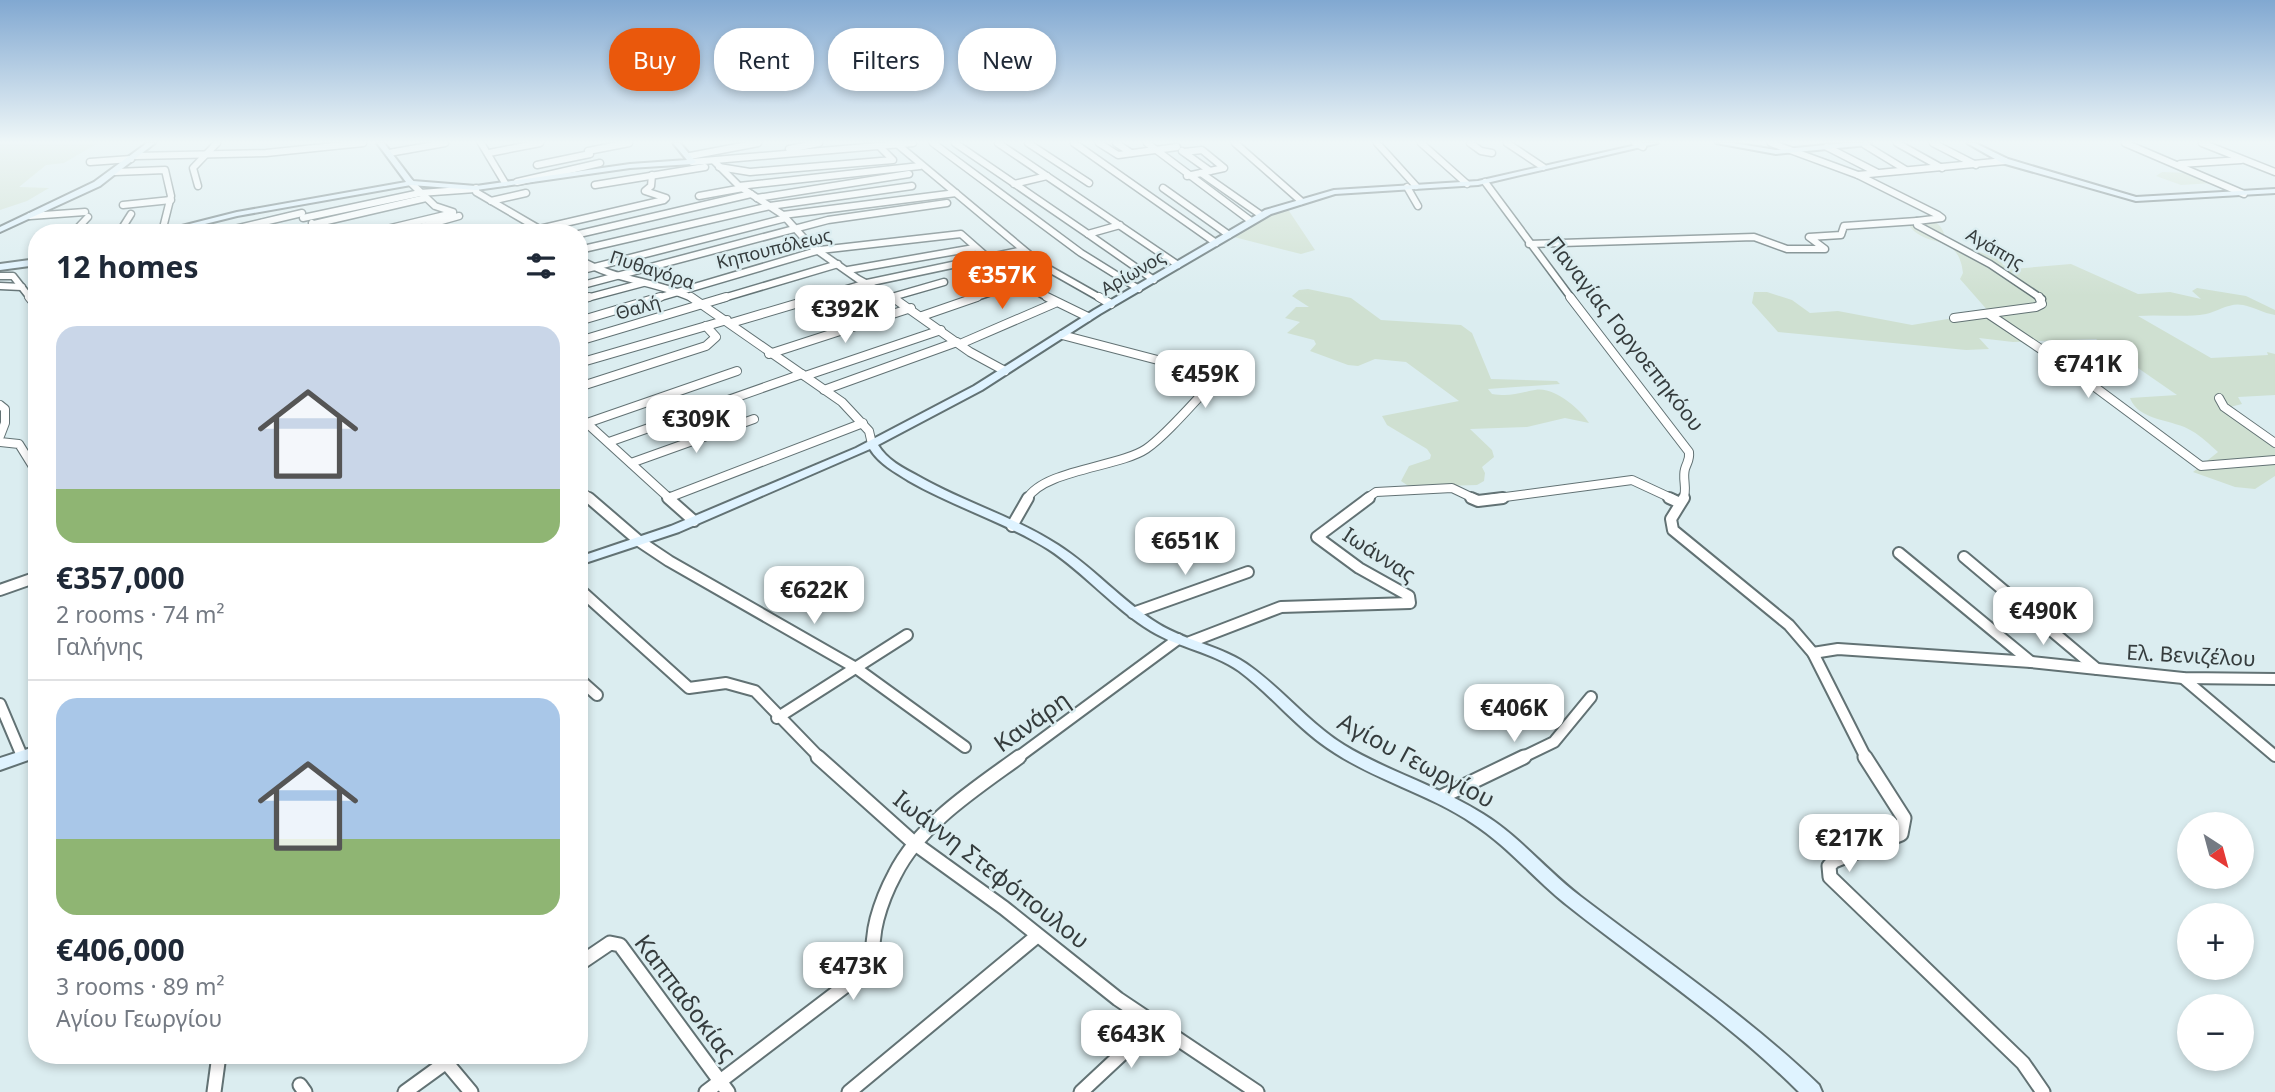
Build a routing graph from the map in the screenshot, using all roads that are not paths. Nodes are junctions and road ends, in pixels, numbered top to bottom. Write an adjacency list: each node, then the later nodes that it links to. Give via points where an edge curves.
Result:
1 (78, 194): 44 (street)
2 (170, 194): 32 (street)
3 (348, 194): 35 (street)
4 (410, 194): 42 (street)
5 (422, 194): 31 (street)
6 (483, 194): 33 (street)
7 (518, 194): 33 (street)
8 (654, 194): 60 (street, via 666,198)
9 (709, 194): 29 (street)
10 (751, 194): 30 (street)
11 (768, 194): 30 (street)
12 (855, 194): 38 (street)
13 (950, 194): 45 (street)
14 (958, 194): 72 (street)
15 (1002, 194): 78 (street)
16 (1029, 194): 65 (street)
17 (1074, 194): 61 (street)
18 (1146, 194): 67 (street)
19 (1171, 194): 66 (street)
20 (1213, 194): 46 (street)
21 (1230, 194): 43 (street)
22 (1293, 194): 34 (street)
23 (1326, 194): 34 (street, Αρίωνος)
24 (1414, 194): 39 (street)
25 (1493, 194): 68 (street, Παναγίας Γοργοεπηκόου)
26 (1895, 194): 47 (street, Αγάπης, via 1942,218)
27 (2122, 194): 28 (street, via 2136,198)
28 (2244, 194)
29 (699, 196)
30 (754, 196): 38 (street); 64 (street)
31 (426, 198): 41 (street); 55 (street)
32 (171, 200): 37 (street); 52 (street)
33 (491, 201): 59 (street)
34 (1301, 201): 43 (street, Αρίωνος)
35 (302, 202): 42 (street); 53 (street)
36 (947, 204): 62 (street)
37 (123, 205)
38 (770, 206): 45 (street); 69 (street)
39 (1418, 206)
40 (131, 214): 51 (street)
41 (456, 214): 56 (street); 57 (street)
42 (302, 215): 48 (street); 55 (street)
43 (1261, 215): 46 (street, Αρίωνος)
44 (30, 216): 50 (street, via 87,214); 63 (street)
45 (785, 217): 62 (street); 81 (street)
46 (1251, 221): 66 (street, Αρίωνος)
47 (1917, 221): 68 (street, via 1844,226 1841,234 1809,237 1825,249 1787,249 1754,237); 105 (street, Αγάπης, via 1920,228 2026,285 2042,299 2036,307)
48 (262, 223): 54 (street)
49 (465, 223): 58 (street)
50 (80, 224)
51 (125, 224)
52 (163, 224)
53 (198, 224)
54 (257, 224)
55 (314, 224)
56 (411, 224)
57 (426, 224)
58 (461, 224)
59 (530, 224)
60 (570, 224)
61 (1120, 225): 65 (street); 79 (street)
62 (794, 229): 71 (street); 85 (street)
63 (0, 230)
64 (588, 232)
65 (1088, 234): 73 (street)
66 (1229, 235): 67 (street, Αρίωνος)
67 (1216, 243): 79 (street, Αρίωνος)
68 (1529, 244): 139 (street, Παναγίας Γοργοεπηκόου, via 1689,452 1684,471 1686,495)
69 (588, 248)
70 (974, 248): 71 (street, Κηπουπόλεως, via 961,234); 74 (street); 83 (street)
71 (820, 250): 77 (street); 95 (street, Κηπουπόλεως)
72 (1023, 250): 74 (street); 102 (street)
73 (1122, 258): 78 (street); 86 (street)
74 (986, 259): 89 (street); 90 (street)
75 (28, 263): 80 (street)
76 (588, 264): 81 (street, Πυθαγόρα)
77 (838, 264): 83 (street); 101 (street, Θαλή)
78 (1099, 265): 94 (street)
79 (1178, 265): 86 (street, Αρίωνος)
80 (0, 267)
81 (593, 267): 82 (street); 85 (street, Πυθαγόρα)
82 (588, 268)
83 (848, 271): 89 (street)
84 (0, 276): 92 (street, via 13,276)
85 (620, 276): 88 (street, Πυθαγόρα); 91 (street)
86 (1154, 280): 94 (street, Αρίωνος)
87 (944, 282): 97 (street)
88 (644, 283): 95 (street, Πυθαγόρα); 98 (street)
89 (867, 283): 97 (street); 99 (street)
90 (1018, 283): 100 (street); 106 (street)
91 (588, 284)
92 (20, 285): 93 (street); 96 (street)
93 (0, 286)
94 (1139, 289): 102 (street, Αρίωνος)
95 (679, 292): 101 (street, Πυθαγόρα); 108 (street, Κηπουπόλεως)
96 (28, 296)
97 (892, 297): 103 (street)
98 (588, 298)
99 (799, 302): 104 (street); 110 (street)
100 (1055, 303): 107 (street); 115 (street)
101 (704, 304): 110 (street, Πυθαγόρα); 114 (street, Θαλή)
102 (1111, 304): 107 (street, Αρίωνος)
103 (911, 308): 106 (street); 116 (street)
104 (822, 312)
105 (1990, 315): 109 (street, Αγάπης); 135 (street, via 2201,466)
106 (922, 316): 112 (street)
107 (1088, 317): 113 (street, Αρίωνος)
108 (588, 318)
109 (1954, 318)
110 (729, 321): 111 (street); 116 (street, Πυθαγόρα)
111 (706, 326): 117 (street); 121 (street, via 716,337 706,346)
112 (941, 330): 115 (street); 120 (street)
113 (1062, 335): 119 (street, Αρίωνος); 141 (street, via 1219,376 1145,450 1031,492)
114 (588, 338)
115 (958, 343): 119 (street); 122 (street)
116 (769, 354): 120 (street, Πυθαγόρα)
117 (588, 360)
118 (737, 371): 125 (street)
119 (1006, 371): 133 (street, Αρίωνος)
120 (803, 375): 122 (street, Πυθαγόρα); 131 (street)
121 (588, 384)
122 (824, 390): 127 (street, Πυθαγόρα)
123 (2220, 398): 132 (street, via 2224,407)
124 (0, 405): 129 (street, via 5,409)
125 (588, 418)
126 (754, 419): 136 (street)
127 (863, 423): 133 (street, Πυθαγόρα); 138 (street)
128 (588, 424): 131 (street)
129 (0, 436)
130 (0, 442): 134 (street, via 15,443)
131 (608, 442): 136 (street)
132 (2275, 443)
133 (872, 444): 140 (street, Αρίωνος); 141 (street, Αγίου Γεωργίου, via 876,455 896,470)
134 (28, 457)
135 (2275, 460)
136 (631, 463): 138 (street)
137 (588, 497): 142 (street)
138 (668, 498): 140 (street)
139 (1678, 502): 152 (street, Ιωάννας, via 1632,480 1478,501 1452,488 1376,492 1317,537 1409,596 1410,603 1281,607); 153 (street, Παναγίας Γοργοεπηκόου, via 1672,530 1789,625)
140 (694, 521): 142 (street, Αρίωνος)
141 (1012, 526): 150 (street, Αγίου Γεωργίου, via 1061,552)
142 (639, 541): 145 (street, Αρίωνος); 155 (street)
143 (1899, 553): 154 (street)
144 (1964, 556): 156 (street)
145 (588, 558)
146 (1248, 572): 150 (street)
147 (28, 580): 148 (street)
148 (0, 590)
149 (588, 597): 163 (street, Ιωάννη Στεφόπουλου, via 689,688 726,682 746,686)
150 (1133, 612): 152 (street, Αγίου Γεωργίου)
151 (907, 635): 155 (street)
152 (1184, 641): 169 (street, Αγίου Γεωργίου, via 1212,648 1246,670 1314,732 1342,751); 170 (street, Κανάρη, via 978,787)
153 (1813, 653): 154 (street, Ελ. Βενιζέλου, via 1838,649); 186 (street, Παναγίας Γοργοεπηκόου, via 1868,762 1904,818 1901,834 1834,860 1830,877 2023,1063)
154 (2031, 662): 156 (street, Ελ. Βενιζέλου)
155 (856, 668): 163 (street); 164 (street)
156 (2098, 670): 157 (street, Ελ. Βενιζέλου)
157 (2183, 678): 158 (street, Ελ. Βενιζέλου); 167 (street)
158 (2275, 679)
159 (588, 686): 160 (street)
160 (597, 695)
161 (1591, 696): 169 (street, via 1554,742)
162 (0, 704): 165 (street)
163 (777, 718): 170 (street, Ιωάννη Στεφόπουλου)
164 (965, 747)
165 (28, 751)
166 (28, 753): 168 (street)
167 (2275, 756)
168 (0, 764)
169 (1441, 797): 185 (street, Αγίου Γεωργίου, via 1492,827 1571,898 1732,1017)
170 (914, 843): 171 (street, Ιωάννη Στεφόπουλου); 177 (street, Κανάρη, via 895,874 877,919 873,956 861,974)
171 (1037, 936): 173 (street, Ιωάννη Στεφόπουλου); 182 (street)
172 (588, 957): 177 (street, Καππαδοκίας, via 610,943 621,945)
173 (1155, 1023): 183 (street); 184 (street, Ιωάννη Στεφόπουλου)
174 (218, 1064): 178 (street)
175 (440, 1064): 179 (street)
176 (452, 1064): 180 (street)
177 (724, 1087): 181 (street, Κανάρη)
178 (214, 1092)
179 (405, 1092)
180 (471, 1092)
181 (706, 1092)
182 (849, 1092)
183 (1082, 1092)
184 (1257, 1092)
185 (1812, 1092)
186 (2043, 1092)

